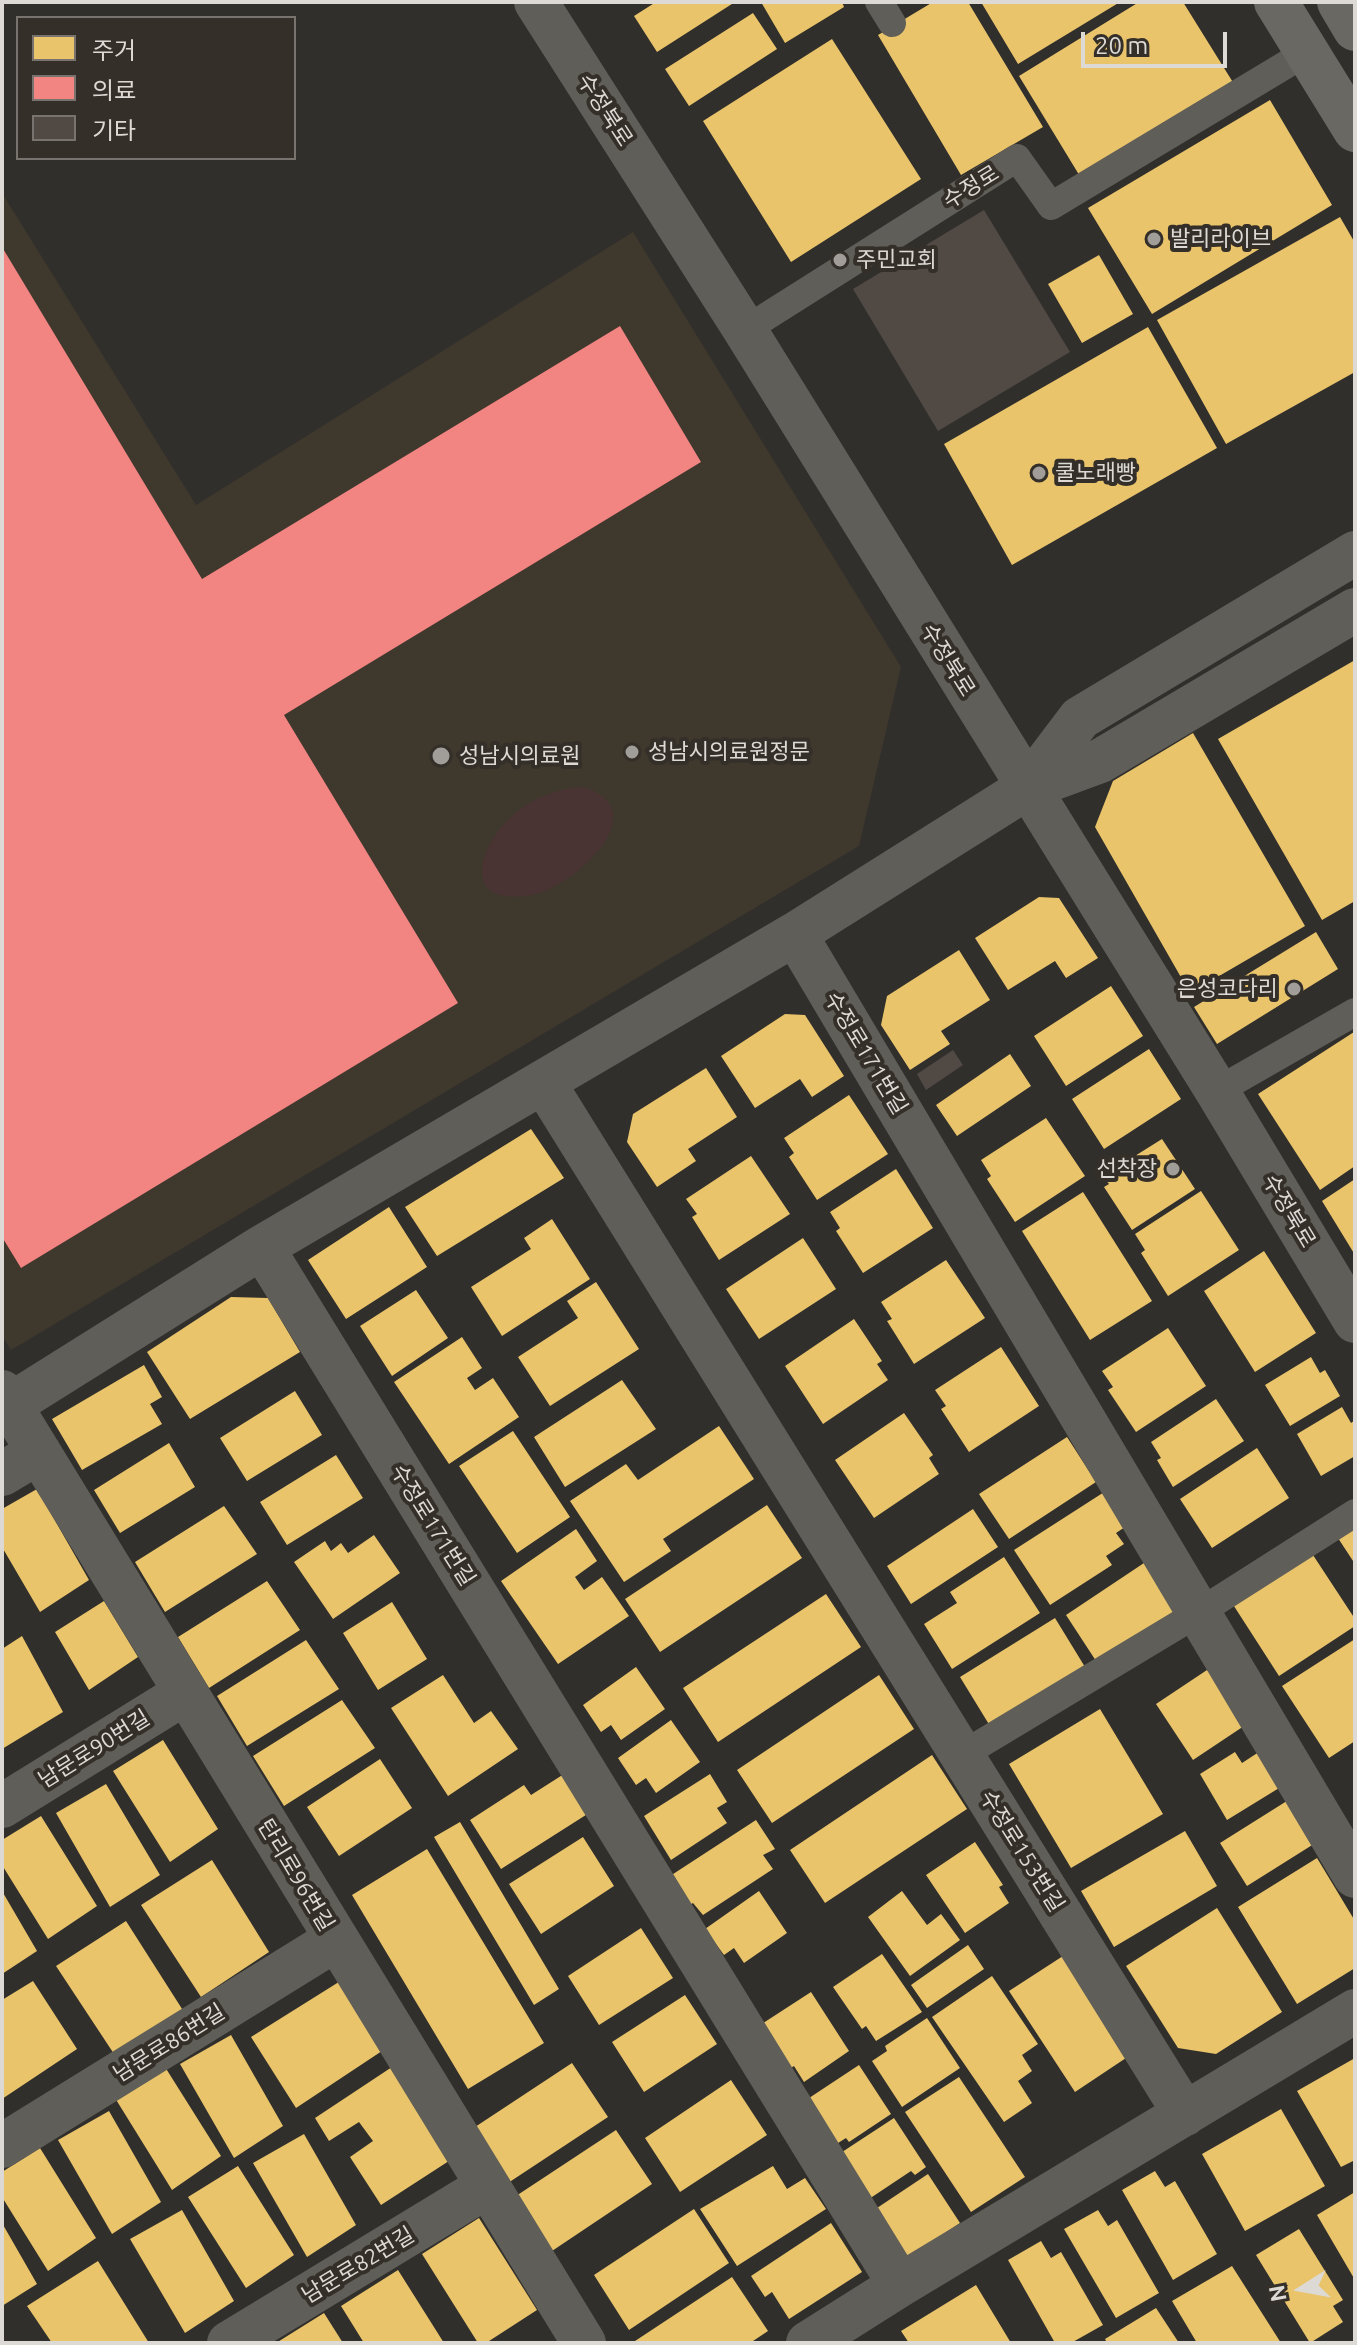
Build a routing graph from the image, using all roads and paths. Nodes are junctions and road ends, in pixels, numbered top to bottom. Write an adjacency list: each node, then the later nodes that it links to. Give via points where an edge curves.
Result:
1 (536, 2): 7 (street, 수정북로)
2 (1276, 2): 5 (main road)
3 (1339, 2): 4 (main road)
4 (1355, 29)
5 (1307, 52): 6 (main road); 7 (lane, 수정로, via 1051,206 1017,158)
6 (1355, 130)
7 (745, 330): 10 (street, 수정북로)
8 (1355, 553): 10 (street, via 1080,718)
9 (1355, 610): 10 (street, via 1100,761)
10 (1027, 788): 11 (street); 14 (street, 수정북로)
11 (795, 934): 13 (street); 21 (street, 수정로171번길)
12 (1355, 1012): 14 (lane)
13 (544, 1083): 15 (street); 23 (street, 수정로153번길)
14 (1217, 1091): 16 (street, 수정북로)
15 (262, 1247): 17 (street); 31 (street, 수정로171번길)
16 (1355, 1321)
17 (6, 1398): 18 (street, 탄리로96번길)
18 (39, 1452): 19 (street); 22 (street, 탄리로96번길)
19 (2, 1474)
20 (1355, 1513): 21 (lane)
21 (1198, 1613): 23 (lane); 25 (street)
22 (185, 1693): 24 (street, 남문로90번길); 26 (street, 탄리로96번길)
23 (962, 1755): 28 (street, 수정로153번길)
24 (2, 1806)
25 (1355, 1876)
26 (335, 1940): 29 (street, 남문로86번길); 30 (street, 탄리로96번길)
27 (1355, 2011): 28 (street)
28 (1185, 2114): 31 (street)
29 (2, 2146)
30 (486, 2187): 32 (street, 남문로82번길); 33 (street, 탄리로96번길)
31 (900, 2285): 34 (street)
32 (229, 2343)
33 (584, 2343)
34 (808, 2343)

